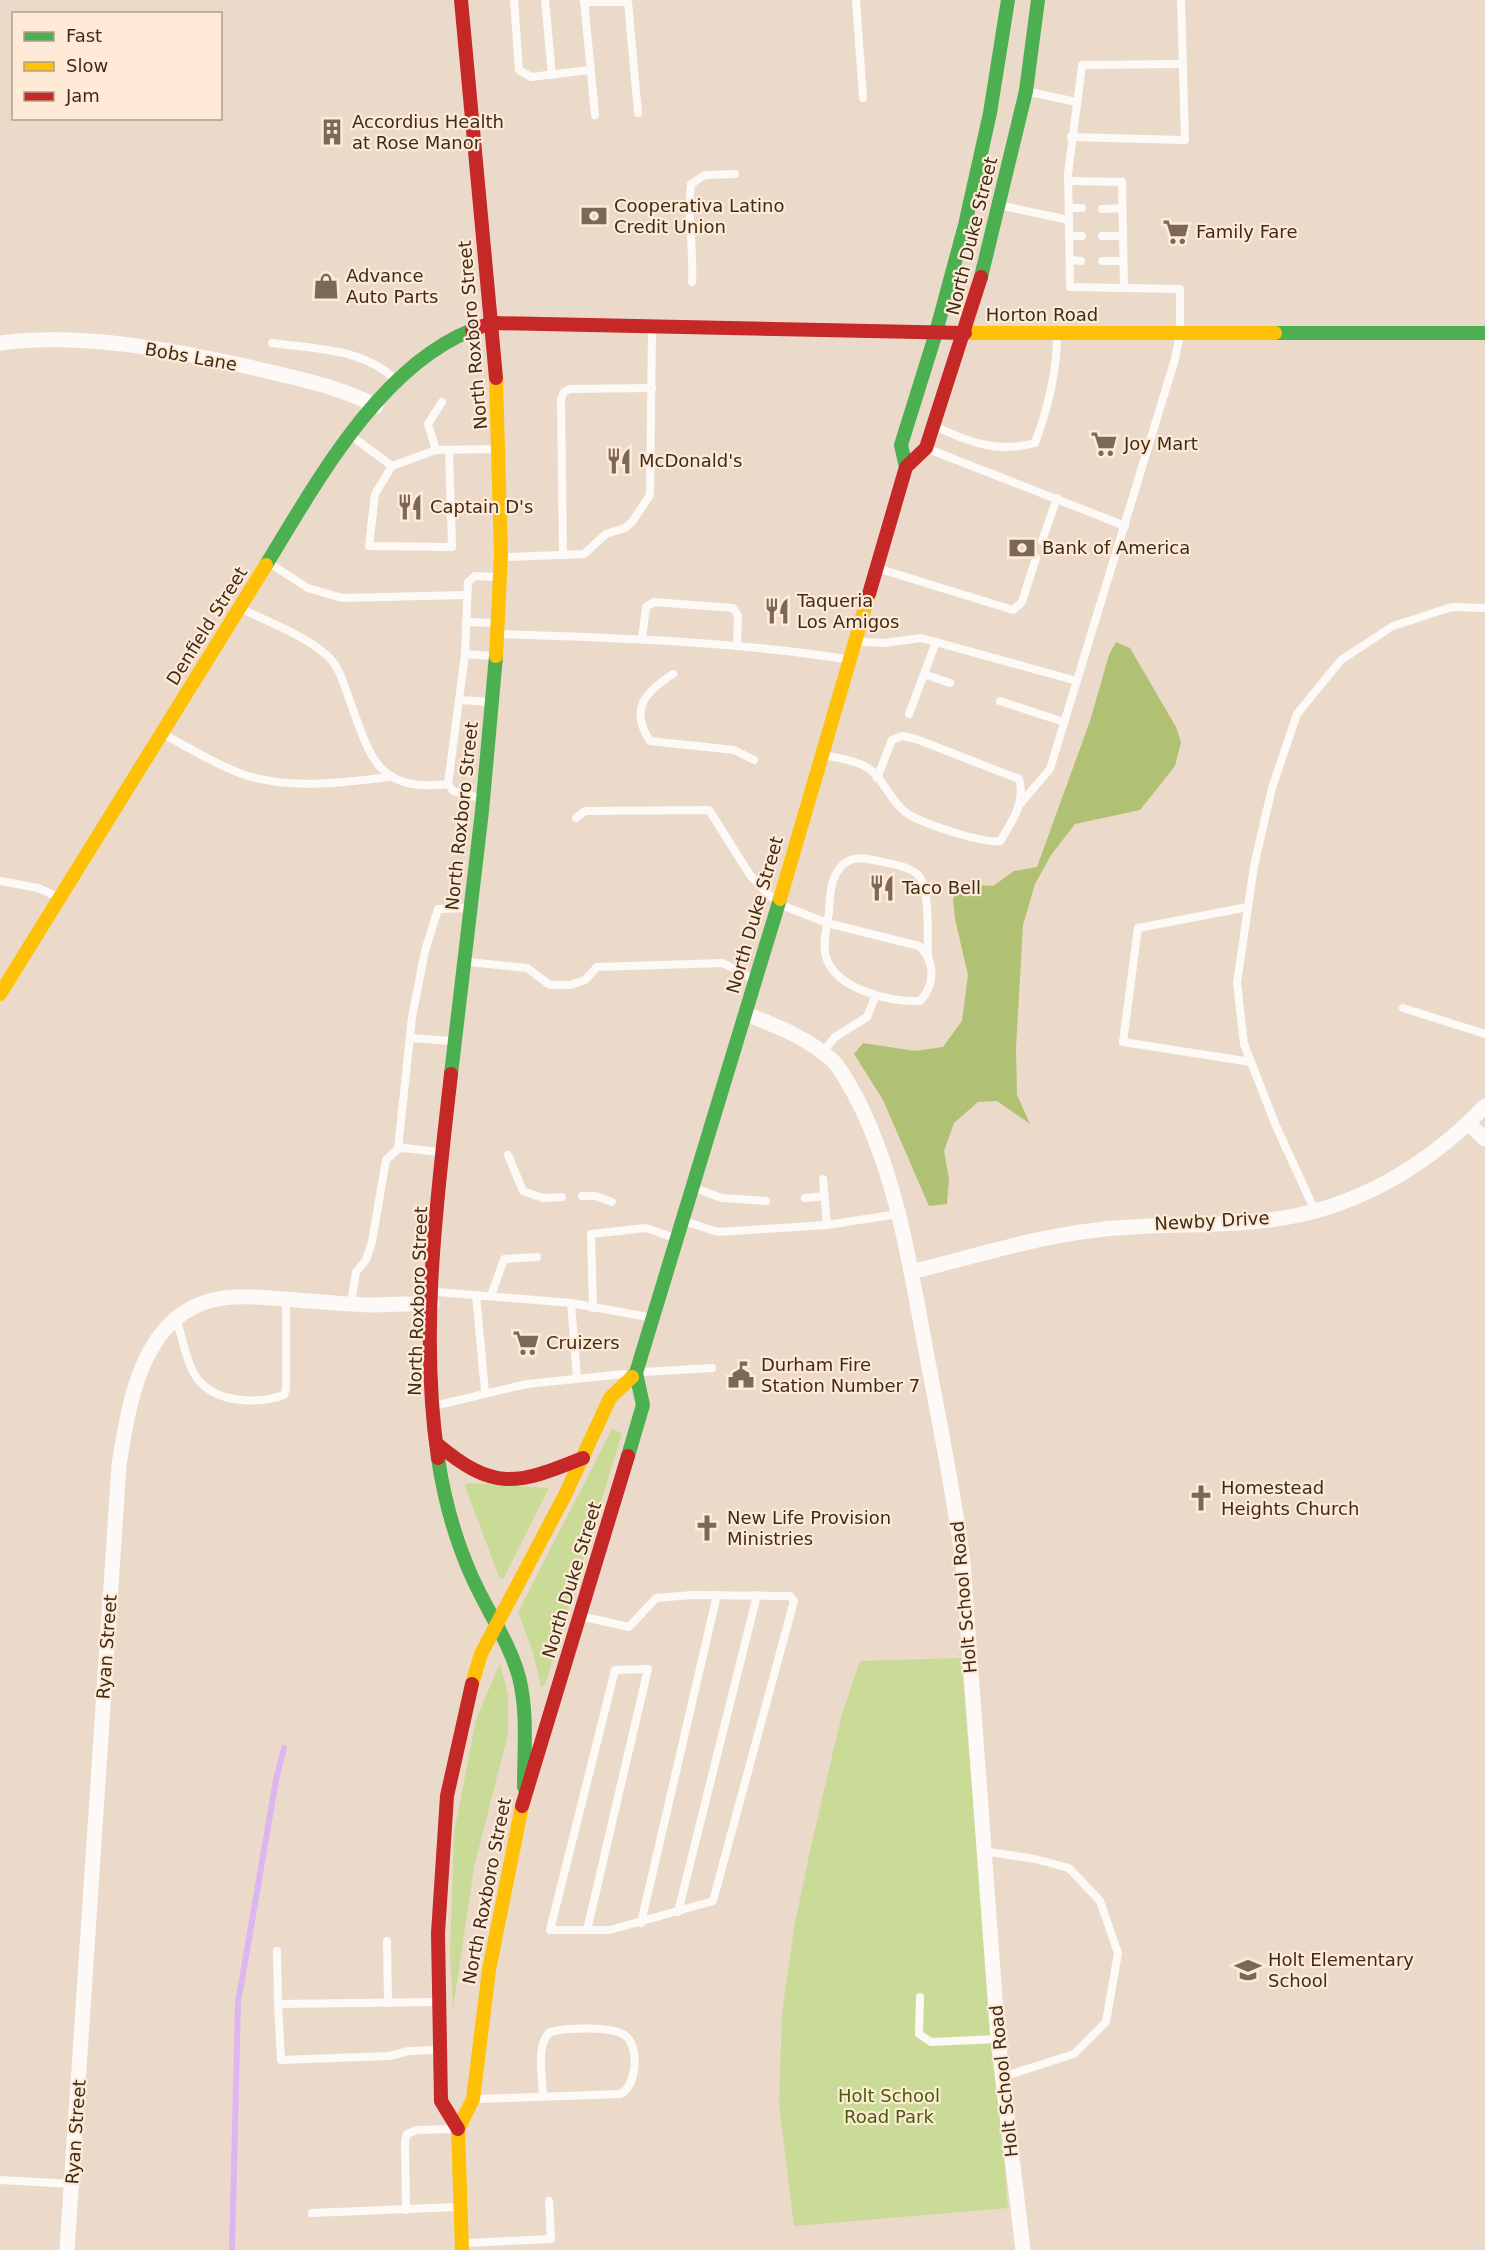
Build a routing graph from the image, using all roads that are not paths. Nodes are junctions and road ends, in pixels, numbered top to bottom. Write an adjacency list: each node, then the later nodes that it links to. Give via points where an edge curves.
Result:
1 (461, 0): 36 (main road, North Roxboro Street)
2 (514, 0): 11 (lane, via 519,70 531,77)
3 (545, 0): 11 (lane)
4 (856, 0): 13 (lane)
5 (1008, 0): 38 (main road, North Duke Street, via 970,205)
6 (1038, 0): 12 (main road, North Duke Street)
7 (1181, 0): 9 (lane)
8 (584, 1): 10 (lane); 15 (lane, via 628,2)
9 (1183, 64): 14 (lane, via 1082,65); 17 (lane, via 1185,140)
10 (590, 70): 11 (lane); 16 (lane)
11 (552, 75)
12 (1026, 91): 14 (lane); 20 (main road, North Duke Street)
13 (863, 98)
14 (1076, 102): 17 (lane)
15 (638, 113)
16 (595, 115)
17 (1071, 137): 19 (lane)
18 (735, 174): 34 (lane, via 705,175 691,184)
19 (1069, 181): 21 (lane); 24 (lane, via 1122,182)
20 (999, 205): 25 (lane); 39 (main road, North Duke Street)
21 (1069, 208): 22 (lane); 25 (lane)
22 (1082, 208)
23 (1102, 208): 24 (lane)
24 (1122, 208): 29 (lane)
25 (1069, 220): 26 (lane)
26 (1070, 236): 27 (lane); 30 (lane)
27 (1082, 236)
28 (1102, 236): 29 (lane)
29 (1123, 236): 33 (lane)
30 (1070, 260): 31 (lane); 35 (lane, via 1070,287)
31 (1081, 261)
32 (1102, 261): 33 (lane)
33 (1123, 261): 35 (lane)
34 (692, 282)
35 (1124, 287): 40 (lane, via 1180,289)
36 (491, 323): 37 (main road, Horton Road); 45 (main road, Denfield Street, via 442,343 413,364); 52 (main road, North Roxboro Street)
37 (652, 325): 38 (main road, Horton Road); 46 (lane)
38 (937, 332): 39 (main road, Horton Road); 56 (main road, North Duke Street, via 901,445)
39 (966, 333): 42 (main road, Horton Road); 49 (main road, North Duke Street)
40 (1180, 333): 41 (main road, Horton Road); 42 (main road, Horton Road); 58 (lane)
41 (1485, 333)
42 (1057, 334): 49 (lane, via 1053,380 1035,443 1016,448 985,447)
43 (0, 343): 48 (street, Bobs Lane, via 93,342 159,350 314,382)
44 (272, 344): 45 (lane, via 353,354 382,366)
45 (398, 382): 48 (main road, Denfield Street)
46 (652, 388): 60 (lane, via 650,495 625,528 606,534 584,554); 60 (lane, via 564,392)
47 (442, 402): 53 (lane, via 428,424)
48 (376, 406): 50 (main road, Denfield Street)
49 (934, 426): 51 (main road, North Duke Street)
50 (352, 437): 55 (lane); 63 (main road, Denfield Street)
51 (926, 448): 56 (main road, North Duke Street); 57 (lane)
52 (500, 449): 54 (lane); 61 (main road, North Roxboro Street)
53 (436, 450): 54 (lane); 55 (lane)
54 (449, 450): 55 (lane, via 452,548 369,546 375,494)
55 (392, 466)
56 (906, 467): 64 (main road, North Duke Street)
57 (1057, 498): 58 (lane); 59 (lane)
58 (1125, 526): 80 (lane)
59 (1042, 541)
60 (563, 555): 61 (lane)
61 (501, 557): 65 (main road, North Roxboro Street)
62 (1036, 558): 64 (lane, via 1022,602 1012,610)
63 (267, 562): 66 (lane, via 308,588 342,598); 67 (main road, Denfield Street)
64 (876, 568): 72 (main road, North Duke Street)
65 (500, 577): 66 (lane, via 475,576 468,582); 70 (main road, North Roxboro Street)
66 (467, 595): 69 (lane)
67 (239, 608): 87 (main road, Denfield Street); 90 (lane, via 315,647 333,662 373,759)
68 (1485, 608): 99 (lane, via 1452,607 1393,626 1341,660 1297,714 1272,788)
69 (466, 622): 70 (lane); 75 (lane)
70 (498, 629): 71 (lane); 76 (main road, North Roxboro Street)
71 (642, 639): 74 (lane); 74 (lane, via 646,607 654,602 733,608 738,615)
72 (854, 642): 73 (lane, via 921,638); 77 (main road, North Duke Street)
73 (936, 642): 79 (lane); 80 (lane)
74 (737, 646): 77 (lane)
75 (465, 654): 76 (lane); 82 (lane)
76 (496, 657): 84 (main road, North Roxboro Street)
77 (849, 659): 88 (main road, North Duke Street)
78 (673, 674): 89 (lane, via 649,689 641,709 642,729 650,741 734,750)
79 (924, 674): 81 (lane); 85 (lane)
80 (1077, 681): 86 (lane)
81 (950, 683)
82 (460, 700): 84 (lane); 92 (lane)
83 (1000, 701): 86 (lane)
84 (492, 702): 93 (main road, North Roxboro Street)
85 (909, 714)
86 (1064, 722): 94 (lane, via 1050,769)
87 (161, 733): 90 (lane, via 239,773 264,780 344,782); 97 (main road, Denfield Street)
88 (821, 755): 91 (lane, via 849,760 872,771); 98 (main road, North Duke Street)
89 (754, 760)
90 (389, 777): 92 (lane, via 426,787)
91 (876, 778): 94 (lane, via 905,813 955,833 993,842 1000,841); 94 (lane, via 892,740 903,736 1019,779)
92 (448, 784): 93 (lane, via 453,791)
93 (482, 799): 100 (main road, North Roxboro Street)
94 (1020, 804)
95 (576, 818): 98 (lane, via 585,811 709,810 750,874)
96 (0, 881): 97 (lane, via 38,888)
97 (59, 897): 105 (main road, Denfield Street)
98 (777, 903): 101 (lane); 104 (main road, North Duke Street)
99 (1248, 906): 113 (lane, via 1237,983 1244,1044); 113 (lane, via 1138,928 1123,1042)
100 (470, 908): 103 (main road, North Roxboro Street); 110 (lane, via 442,908 435,916 424,951)
101 (827, 923): 102 (lane, via 919,946); 102 (lane, via 832,880 841,866 864,857 908,869 918,875 925,893); 106 (lane, via 825,956 832,970)
102 (928, 955): 106 (lane, via 932,970 930,990 920,1001)
103 (464, 961): 104 (lane, via 527,968 550,985 585,980 597,967 723,963); 111 (main road, North Roxboro Street)
104 (754, 981): 108 (main road, North Duke Street)
105 (0, 994)
106 (875, 997): 112 (lane, via 867,1017 835,1038)
107 (1403, 1008): 109 (lane)
108 (746, 1014): 112 (street, Holt School Road, via 786,1030); 121 (main road, North Duke Street)
109 (1485, 1034)
110 (410, 1038): 111 (lane); 117 (lane)
111 (455, 1041): 118 (main road, North Roxboro Street)
112 (822, 1053): 129 (street, Holt School Road, via 843,1074 866,1117)
113 (1251, 1062): 128 (lane)
114 (1485, 1106): 115 (street, Newby Drive)
115 (1468, 1123): 116 (street); 128 (street, Newby Drive, via 1419,1165 1373,1190)
116 (1485, 1139)
117 (398, 1149): 118 (lane); 140 (lane, via 386,1160 372,1242 366,1260 356,1272)
118 (443, 1153): 137 (main road, North Roxboro Street)
119 (508, 1155): 124 (lane, via 523,1191 543,1198)
120 (823, 1179): 123 (lane)
121 (693, 1188): 126 (lane, via 722,1198); 130 (main road, North Duke Street)
122 (582, 1196): 127 (lane)
123 (825, 1196): 125 (lane); 131 (lane)
124 (562, 1197)
125 (805, 1198)
126 (766, 1200)
127 (612, 1202)
128 (1315, 1211): 134 (street, Newby Drive, via 1261,1221 1145,1224 1094,1230)
129 (898, 1214): 131 (lane); 134 (street, Holt School Road)
130 (683, 1221): 131 (lane, via 718,1232); 132 (main road, North Duke Street)
131 (827, 1225)
132 (678, 1238): 141 (lane, via 646,1228 591,1234); 142 (main road, North Duke Street)
133 (537, 1257): 136 (lane, via 504,1259)
134 (911, 1272): 156 (street, Holt School Road, via 956,1506)
135 (476, 1295): 136 (lane); 137 (lane); 147 (lane)
136 (491, 1296): 139 (lane)
137 (432, 1298): 140 (street, Ryan Street); 148 (main road, North Roxboro Street)
138 (286, 1300): 140 (street, Ryan Street); 143 (street, Ryan Street, via 217,1299); 143 (lane, via 286,1389 284,1395 274,1399 239,1400 203,1385)
139 (571, 1303): 141 (lane); 146 (lane)
140 (351, 1304)
141 (593, 1308): 142 (lane)
142 (655, 1318): 145 (main road, North Duke Street)
143 (176, 1319): 173 (street, Ryan Street, via 143,1363 128,1410 119,1465)
144 (712, 1368): 145 (lane)
145 (636, 1373): 146 (lane); 150 (main road, North Duke Street, via 610,1398); 153 (main road, North Duke Street, via 643,1405)
146 (577, 1378): 147 (lane)
147 (485, 1392): 148 (lane)
148 (433, 1406): 149 (main road, North Roxboro Street)
149 (436, 1443): 150 (main road, via 471,1472 503,1481 538,1477); 154 (main road, North Roxboro Street, via 457,1538)
150 (583, 1458): 154 (main road, North Duke Street)
151 (717, 1595): 152 (lane); 153 (lane, via 656,1598 629,1627); 158 (lane)
152 (757, 1596): 157 (lane); 157 (lane, via 790,1596 794,1601 713,1901)
153 (580, 1616): 155 (main road, North Duke Street)
154 (496, 1625): 155 (main road, North Roxboro Street, via 520,1683); 163 (main road, North Roxboro Street, via 470,1689 447,1796 442,1839)
155 (524, 1796): 170 (main road, North Roxboro Street, via 489,1970)
156 (983, 1851): 166 (street, Holt School Road); 168 (lane, via 1035,1858 1069,1868 1100,1901 1118,1953 1106,2022 1074,2054)
157 (678, 1912): 158 (lane)
158 (641, 1923): 159 (lane)
159 (587, 1930): 159 (lane, via 550,1930 615,1670 648,1669)
160 (387, 1941): 164 (lane)
161 (277, 1951): 165 (lane)
162 (920, 1997): 166 (lane, via 919,2034 931,2042)
163 (438, 2002): 164 (lane); 167 (main road, North Roxboro Street)
164 (388, 2003): 165 (lane)
165 (278, 2004): 167 (lane, via 281,2060)
166 (998, 2040): 168 (street, Holt School Road)
167 (439, 2050): 171 (main road, North Roxboro Street, via 441,2101)
168 (1002, 2078): 180 (street, Holt School Road)
169 (543, 2097): 169 (lane, via 625,2092 634,2077 632,2044 627,2036 608,2029 550,2032 542,2046); 170 (lane)
170 (473, 2099): 171 (main road, North Roxboro Street)
171 (458, 2129): 175 (main road, North Roxboro Street); 176 (lane, via 417,2130 407,2134)
172 (0, 2180): 173 (lane)
173 (73, 2184): 179 (street, Ryan Street)
174 (549, 2201): 178 (lane, via 551,2240)
175 (461, 2207): 176 (lane); 178 (main road, North Roxboro Street)
176 (406, 2210): 177 (lane)
177 (312, 2213)
178 (462, 2247)
179 (67, 2250)
180 (1023, 2250)

